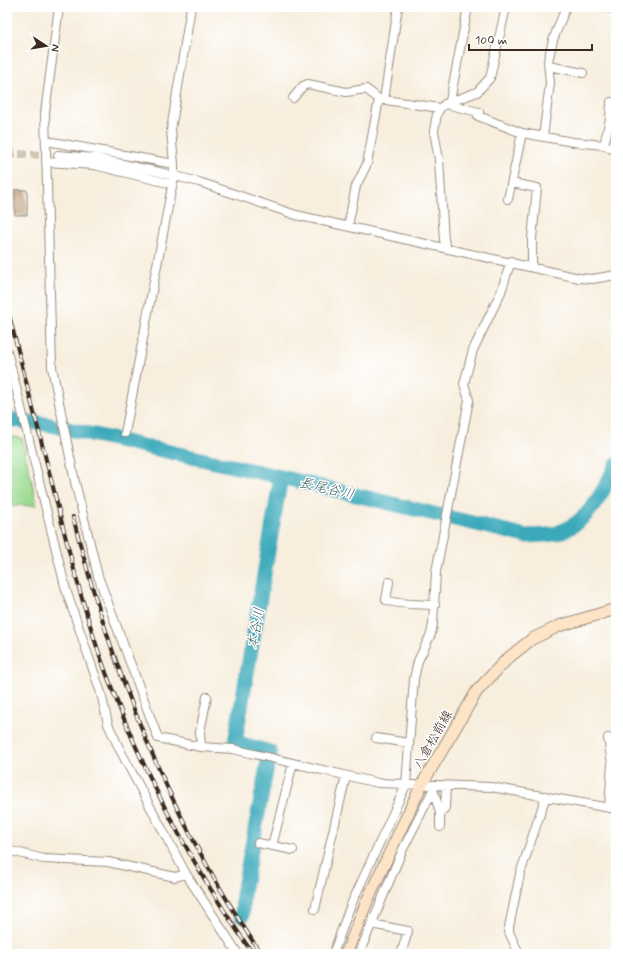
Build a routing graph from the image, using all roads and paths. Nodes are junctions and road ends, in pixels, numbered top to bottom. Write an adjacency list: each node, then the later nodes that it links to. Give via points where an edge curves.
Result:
1 (59, 7): 17 (street, via 45,113)
2 (191, 7): 22 (street, via 171,130)
3 (398, 7): 12 (street)
4 (468, 7): 14 (street)
5 (506, 7): 14 (street, via 490,78 478,92)
6 (566, 7): 9 (street, via 553,40)
7 (606, 7): 8 (street)
8 (616, 9)
9 (549, 66): 10 (street); 16 (street, via 550,83)
10 (583, 73)
11 (293, 98): 12 (street, via 308,84 346,92 366,89)
12 (381, 99): 14 (street); 26 (street, via 367,164 356,186)
13 (611, 102): 18 (street)
14 (445, 104): 15 (street, via 479,112 478,116); 27 (street, via 434,131)
15 (522, 133): 16 (street); 24 (street)
16 (543, 137): 18 (street)
17 (47, 141): 21 (street); 22 (street)
18 (604, 145): 19 (street)
19 (616, 150)
20 (58, 155): 23 (street, via 95,158)
21 (46, 162): 23 (street, via 94,166); 40 (street, via 52,367 84,526 98,576 158,738)
22 (174, 164): 23 (street)
23 (173, 180): 26 (street, via 199,182 296,215); 32 (street)
24 (512, 183): 25 (street); 29 (street, via 537,188)
25 (508, 199)
26 (348, 226): 27 (street)
27 (447, 249): 28 (street)
28 (511, 261): 29 (street); 34 (street, via 501,292 476,341 464,384 470,400 444,523 436,572)
29 (532, 267): 30 (street, via 579,278 592,279)
30 (616, 275)
31 (7, 351): 55 (street, via 66,590 101,693 108,724)
32 (125, 433)
33 (389, 582): 34 (street, via 386,600 389,602)
34 (435, 605): 39 (street, via 431,634 421,651 416,667)
35 (616, 609): 44 (main road, 八倉松前線, via 560,626 532,639 507,659 477,692)
36 (207, 697): 40 (street, via 200,732)
37 (376, 738): 39 (street)
38 (608, 738): 48 (street, via 612,764)
39 (409, 743): 43 (street)
40 (201, 747): 41 (street, via 233,749)
41 (293, 764): 42 (street); 52 (street)
42 (346, 776): 43 (street); 56 (street)
43 (406, 786): 44 (street); 60 (street, via 350,907)
44 (421, 786): 46 (street); 58 (main road, 八倉松前線)
45 (446, 786): 46 (street); 47 (street, via 491,787); 49 (street, via 445,808)
46 (434, 788): 49 (street); 57 (street, via 402,851)
47 (546, 796): 48 (street); 63 (street, via 520,874 509,927)
48 (612, 809)
49 (440, 813): 50 (street)
50 (440, 826)
51 (258, 843): 52 (street)
52 (272, 846): 54 (street)
53 (7, 850): 55 (street, via 44,859 108,862 175,877)
54 (293, 850)
55 (186, 874): 59 (street)
56 (315, 909)
57 (371, 924): 61 (street); 62 (street, via 408,931)
58 (347, 949)
59 (238, 954)
60 (333, 954)
61 (359, 954)
62 (401, 954)
63 (518, 954)

